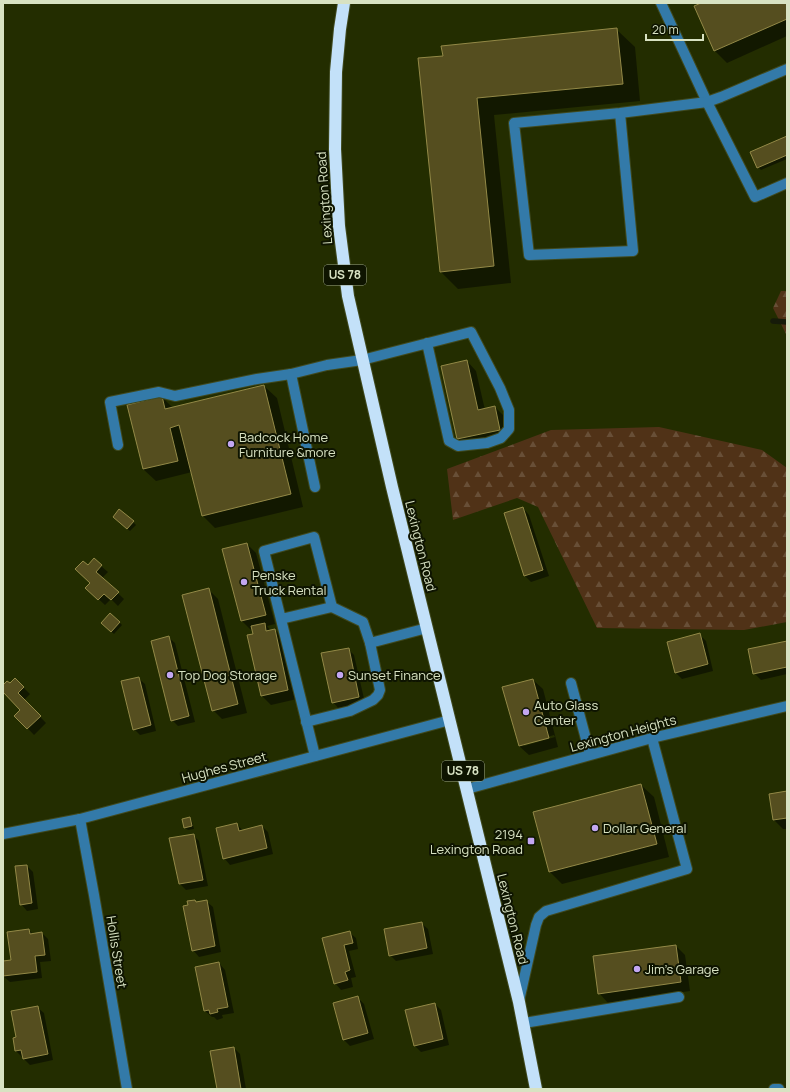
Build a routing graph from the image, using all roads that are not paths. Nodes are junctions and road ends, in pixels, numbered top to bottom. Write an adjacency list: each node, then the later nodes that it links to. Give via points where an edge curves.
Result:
1 (344, 3): 8 (highway, Lexington Road / US 78, via 336,72 337,195 348,296)
2 (661, 3): 4 (street)
3 (787, 69): 4 (street)
4 (707, 102): 5 (street); 6 (street, via 755,197)
5 (620, 113): 5 (street, via 632,251 529,255 514,123)
6 (787, 183)
7 (428, 343): 7 (street, via 471,332 509,410 509,429 501,438 487,444 458,446 449,441); 8 (street)
8 (362, 360): 9 (street); 14 (highway, Lexington Road / US 78)
9 (291, 374): 10 (street, via 175,396 159,392 110,402); 11 (street)
10 (118, 445)
11 (315, 487)
12 (332, 607): 13 (street); 13 (street, via 314,537 264,552); 15 (street, via 363,622)
13 (281, 619): 19 (street)
14 (427, 628): 15 (street); 18 (highway, Lexington Road / US 78)
15 (370, 643): 19 (street, via 380,690 378,695 350,711)
16 (571, 683): 21 (street)
17 (787, 706): 20 (street, Lexington Heights)
18 (450, 720): 22 (street, Hughes Street); 23 (highway, Lexington Road / US 78)
19 (306, 722): 22 (street)
20 (652, 738): 21 (street, Lexington Heights); 27 (street, via 687,869 546,911 539,917 536,925)
21 (590, 754): 23 (street, Lexington Heights)
22 (314, 756): 24 (street, Hughes Street)
23 (467, 789): 27 (highway, Lexington Road / US 78)
24 (80, 819): 25 (street, Hughes Street); 29 (street, Hollis Street)
25 (3, 834)
26 (679, 997): 28 (street)
27 (519, 1002): 28 (highway, Lexington Road / US 78)
28 (524, 1023): 30 (highway, Lexington Road / US 78)
29 (126, 1089)
30 (536, 1089)
31 (774, 1089): 32 (street)
32 (779, 1089)

